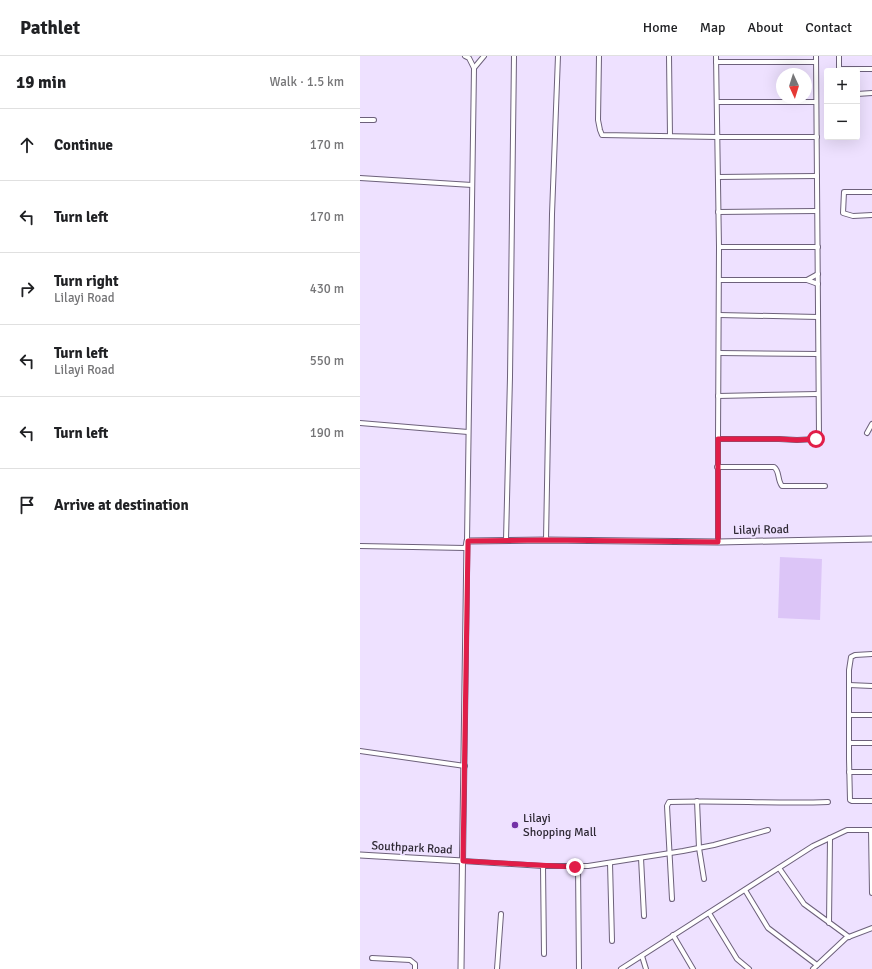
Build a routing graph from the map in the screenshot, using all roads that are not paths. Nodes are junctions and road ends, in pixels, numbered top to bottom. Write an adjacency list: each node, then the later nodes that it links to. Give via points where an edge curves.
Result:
1 (465, 56): 12 (street)
2 (484, 56): 12 (street)
3 (514, 56): 53 (street)
4 (558, 56): 54 (street, via 552,214)
5 (599, 56): 22 (street, via 598,120 602,135)
6 (669, 56): 22 (street)
7 (716, 56): 10 (street)
8 (816, 56): 11 (street)
9 (839, 56): 13 (street)
10 (716, 62): 11 (street); 18 (street)
11 (816, 62): 19 (street)
12 (474, 68): 28 (street)
13 (839, 68)
14 (860, 69): 15 (street)
15 (872, 69)
16 (872, 93): 17 (street)
17 (860, 94)
18 (717, 102): 19 (street); 23 (street)
19 (816, 102): 24 (street)
20 (360, 120): 21 (street)
21 (374, 120)
22 (670, 136): 23 (street)
23 (717, 137): 24 (street); 26 (street)
24 (817, 137): 25 (street)
25 (817, 176): 26 (street); 30 (street)
26 (718, 177): 31 (street)
27 (360, 178): 28 (street)
28 (472, 185): 47 (street)
29 (872, 192): 32 (street, via 844,192 843,213)
30 (817, 211): 31 (street); 34 (street)
31 (718, 212): 33 (street)
32 (872, 216)
33 (719, 247): 34 (street); 36 (street)
34 (818, 247): 35 (street)
35 (818, 274): 37 (street); 38 (street)
36 (719, 280): 37 (street); 39 (street)
37 (808, 280): 38 (street)
38 (818, 284): 40 (street)
39 (719, 315): 40 (street); 41 (street)
40 (818, 317): 42 (street)
41 (719, 353): 42 (street); 44 (street)
42 (818, 354): 43 (street)
43 (818, 394): 44 (street); 49 (street, via 819,436 816,439)
44 (718, 396): 49 (street)
45 (360, 423): 47 (street)
46 (872, 424): 48 (street)
47 (468, 432): 55 (street)
48 (866, 433)
49 (718, 439): 50 (street)
50 (717, 467): 51 (street, via 774,467 782,486); 56 (street)
51 (825, 486)
52 (872, 539): 56 (street, Lilayi Road)
53 (506, 540): 54 (street, Lilayi Road); 55 (street, Lilayi Road)
54 (546, 540): 56 (street, Lilayi Road)
55 (468, 541): 57 (street, via 465,548); 66 (street)
56 (718, 542)
57 (360, 546)
58 (872, 654): 59 (street, via 851,657)
59 (849, 686): 60 (street); 61 (street)
60 (872, 686)
61 (850, 715): 62 (street); 63 (street)
62 (872, 715)
63 (849, 743): 64 (street); 67 (street)
64 (872, 743)
65 (360, 752): 66 (street)
66 (465, 766): 79 (street)
67 (850, 772): 68 (street); 71 (street, via 850,800)
68 (872, 772)
69 (697, 801): 70 (street); 75 (street); 76 (street, via 667,803)
70 (828, 802)
71 (872, 802)
72 (768, 830): 75 (street)
73 (872, 830): 74 (street, via 847,830); 86 (street)
74 (830, 838): 83 (street); 91 (street)
75 (699, 848): 76 (street); 84 (street)
76 (670, 853): 78 (street); 87 (street)
77 (360, 855): 79 (street, Southpark Road)
78 (641, 858): 80 (street); 90 (street)
79 (463, 861): 81 (street); 101 (street)
80 (610, 863): 82 (street); 95 (street)
81 (542, 866): 82 (street); 96 (street)
82 (578, 866): 103 (street)
83 (779, 868): 85 (street); 91 (street, via 804,904)
84 (704, 879)
85 (745, 890): 88 (street); 99 (street, via 768,928)
86 (872, 893)
87 (672, 899)
88 (709, 913): 93 (street); 107 (street, via 737,959)
89 (501, 914): 102 (street)
90 (644, 916)
91 (829, 923): 94 (street)
92 (872, 928): 94 (street)
93 (673, 936): 97 (street); 106 (street)
94 (849, 937): 99 (street)
95 (612, 941)
96 (544, 954)
97 (642, 956): 104 (street); 105 (street)
98 (372, 958): 100 (street, via 410,960 415,964)
99 (817, 965): 108 (street)
100 (415, 969)
101 (461, 969)
102 (497, 969)
103 (579, 969)
104 (621, 969)
105 (646, 969)
106 (693, 969)
107 (749, 969)
108 (813, 969)

